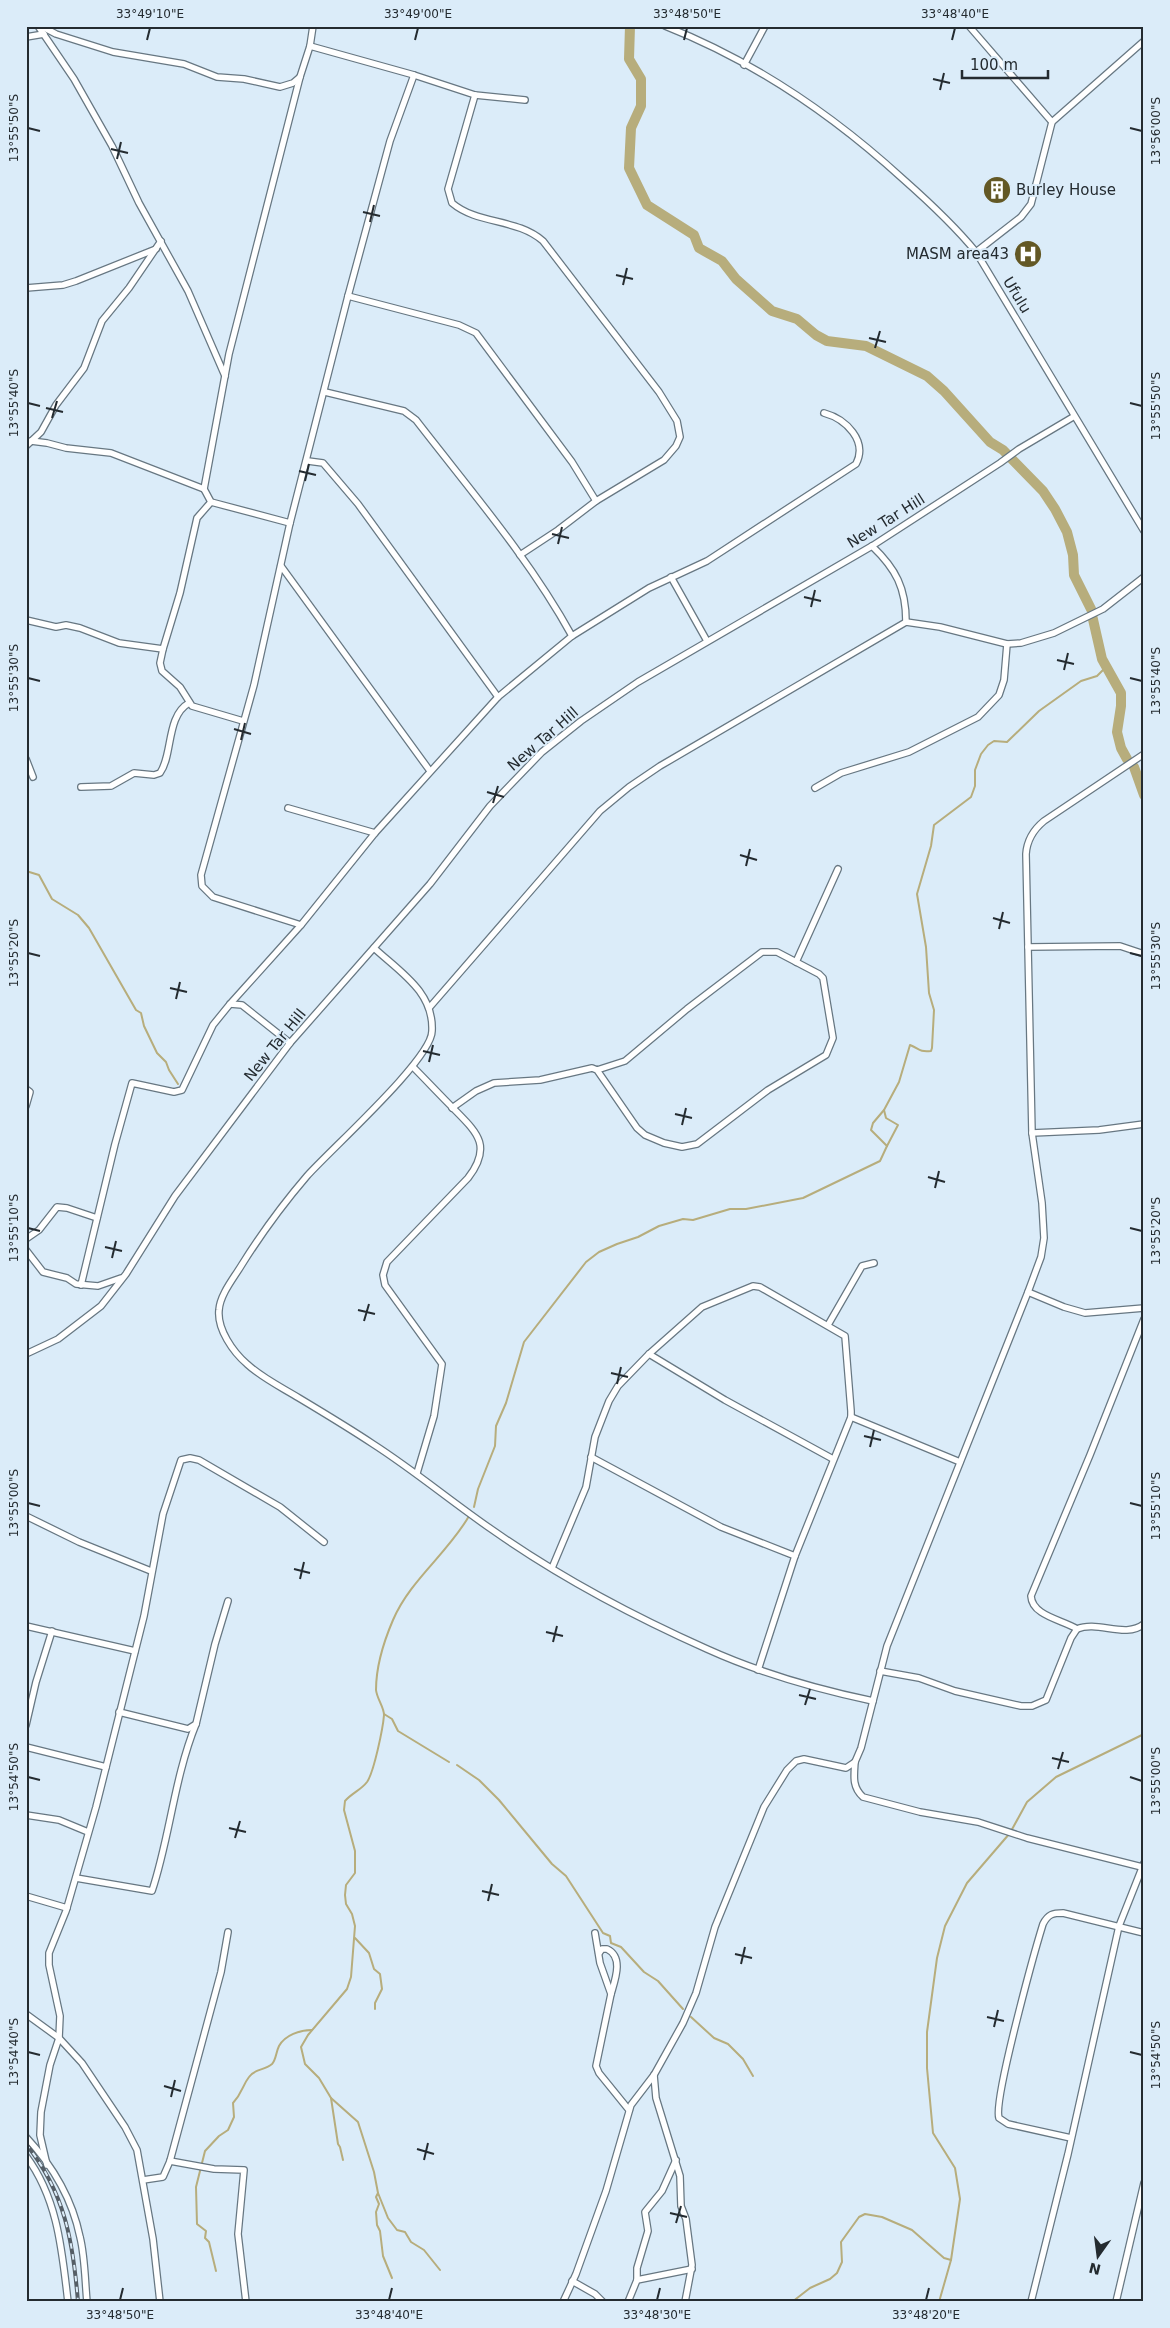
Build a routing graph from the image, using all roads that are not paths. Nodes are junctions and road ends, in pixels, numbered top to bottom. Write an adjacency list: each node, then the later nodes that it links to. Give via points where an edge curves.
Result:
1 (40, 26): 6 (street); 12 (street, via 113,52 184,64 223,78 280,87)
2 (313, 26): 9 (street)
3 (665, 26): 10 (street, Ufulu, via 704,42)
4 (765, 26): 10 (street)
5 (969, 26): 15 (street)
6 (44, 34): 7 (street); 16 (street, via 74,78)
7 (26, 37)
8 (1144, 41): 15 (street)
9 (310, 46): 11 (street); 12 (street)
10 (744, 65): 18 (street, Ufulu, via 848,130 947,219)
11 (414, 75): 13 (street); 20 (street, via 390,141)
12 (300, 78): 21 (street)
13 (475, 95): 14 (street); 28 (street, via 448,189 449,198 465,212 519,226 543,241 652,381 678,421 678,442 664,460)
14 (525, 100)
15 (1052, 122): 18 (street, via 1031,204 1020,217)
16 (161, 242): 17 (street); 21 (street, via 189,293)
17 (156, 249): 19 (street, via 63,285); 25 (street, via 102,322 84,368 56,405 41,432)
18 (976, 252): 24 (street, Ufulu)
19 (26, 288)
20 (348, 296): 22 (street); 28 (street, via 459,325 476,333 572,462)
21 (225, 376): 27 (street)
22 (325, 392): 26 (street); 33 (street, via 411,414)
23 (824, 413): 35 (street, via 840,420 854,434 860,450 856,464 707,561)
24 (1073, 417): 31 (street, Ufulu); 32 (street, New Tar Hill)
25 (29, 443): 27 (street, via 111,453)
26 (308, 462): 30 (street); 43 (street, via 323,463 358,504)
27 (204, 489): 29 (street)
28 (596, 501): 33 (street)
29 (211, 502): 30 (street); 42 (street, via 197,518 180,593)
30 (290, 523): 34 (street)
31 (1144, 531)
32 (872, 546): 38 (street, via 902,587); 40 (street, New Tar Hill)
33 (520, 555): 39 (street)
34 (281, 566): 45 (street); 48 (street)
35 (671, 577): 39 (street); 40 (street)
36 (1144, 578): 41 (street, via 1095,613 1054,633)
37 (26, 620): 42 (street, via 56,627 66,625 119,643)
38 (906, 622): 41 (street); 61 (street, via 660,766 614,799)
39 (572, 636): 43 (street)
40 (707, 641): 57 (street, New Tar Hill, via 617,695 542,752 490,806 430,884)
41 (1007, 644): 51 (street, via 1004,680 999,695 978,717 909,752 841,773)
42 (162, 649): 44 (street, via 162,671 180,688)
43 (498, 697): 48 (street)
44 (189, 703): 45 (street, via 196,708); 50 (street, via 182,709 172,730 160,773 134,773 111,786)
45 (243, 721): 55 (street, via 201,875 202,886 213,897)
46 (1144, 754): 56 (street, via 1044,821 1030,836 1026,854)
47 (26, 759): 49 (street)
48 (430, 771): 53 (street)
49 (33, 777)
50 (81, 787)
51 (815, 788)
52 (288, 808): 53 (street)
53 (375, 833): 55 (street)
54 (838, 869): 59 (street)
55 (301, 924): 60 (street)
56 (1028, 947): 58 (street, via 1120,946); 69 (street)
57 (374, 948): 61 (street, via 416,986); 62 (street, New Tar Hill)
58 (1144, 954)
59 (796, 962): 64 (street, via 772,950 762,952 624,1061); 64 (street, via 823,978 833,1038 830,1050 814,1064 746,1106 697,1144 682,1147 645,1135)
60 (230, 1004): 62 (street, via 242,1005); 70 (street, via 213,1025 182,1090 174,1092 132,1083)
61 (429, 1008): 63 (street, via 431,1042)
62 (290, 1043): 74 (street, New Tar Hill, via 175,1196)
63 (413, 1067): 67 (street); 86 (street, via 310,1172 278,1211 224,1294 218,1312 227,1339 248,1366)
64 (597, 1070): 67 (street, via 592,1068 540,1080 494,1083)
65 (26, 1089): 66 (street, via 30,1092)
66 (26, 1106)
67 (452, 1108): 86 (street, via 473,1126 480,1150 477,1166 387,1262 382,1277 386,1288 442,1364 434,1416)
68 (1144, 1124): 69 (street)
69 (1032, 1133): 76 (street, via 1044,1238 1041,1258)
70 (97, 1218): 71 (street, via 57,1207 39,1230); 75 (street)
71 (26, 1239)
72 (26, 1250): 75 (street, via 43,1272)
73 (874, 1263): 79 (street, via 862,1266)
74 (122, 1278): 75 (street, via 98,1286); 80 (street, New Tar Hill, via 94,1312 70,1331)
75 (81, 1285)
76 (1028, 1292): 77 (street, via 1085,1313); 85 (street)
77 (1144, 1308)
78 (1144, 1318): 95 (street, via 1031,1596 1031,1602 1037,1609)
79 (828, 1325): 81 (street, via 753,1286 702,1307); 82 (street, via 846,1339)
80 (26, 1354)
81 (649, 1354): 83 (street, via 618,1386 609,1401); 84 (street)
82 (851, 1417): 84 (street); 85 (street)
83 (591, 1457): 89 (street, via 721,1527); 90 (street, via 586,1487)
84 (833, 1459): 89 (street)
85 (960, 1462): 99 (street)
86 (417, 1473): 90 (street, via 494,1531)
87 (26, 1516): 91 (street)
88 (324, 1542): 91 (street, via 280,1507 199,1460 190,1458 181,1460 177,1467)
89 (795, 1556): 98 (street)
90 (552, 1568): 98 (street, via 618,1606)
91 (151, 1571): 97 (street)
92 (228, 1601): 102 (street)
93 (1144, 1624): 95 (street, via 1131,1630 1093,1626)
94 (26, 1626): 96 (street)
95 (1077, 1629): 99 (street, via 1046,1700 1032,1706 969,1695 919,1678)
96 (52, 1631): 97 (street); 103 (street)
97 (135, 1651): 101 (street)
98 (758, 1670): 100 (street)
99 (880, 1671): 100 (street)
100 (873, 1701): 105 (street)
101 (119, 1712): 102 (street, via 188,1729); 106 (street)
102 (196, 1724): 110 (street, via 169,1816 162,1862 152,1891)
103 (26, 1725)
104 (26, 1747): 106 (street)
105 (855, 1762): 109 (street, via 854,1784 863,1797 920,1812 987,1824 1027,1838); 121 (street, via 846,1768 804,1759 796,1761 787,1770 764,1807 715,1928 687,2015)
106 (106, 1767): 108 (street)
107 (26, 1815): 108 (street, via 59,1820)
108 (88, 1832): 110 (street)
109 (1143, 1865): 113 (street)
110 (76, 1878): 112 (street)
111 (26, 1896): 112 (street)
112 (67, 1908): 120 (street, via 49,1953 60,2016)
113 (1119, 1926): 116 (street); 124 (street); 124 (street, via 1063,1913 1046,1917 1002,2085 997,2113 1002,2122)
114 (228, 1932): 127 (street, via 221,1972)
115 (595, 1933): 117 (street)
116 (1144, 1933)
117 (599, 1953): 118 (street); 118 (street, via 608,1949 615,1956 617,1972)
118 (611, 1994): 122 (street, via 596,2066)
119 (26, 2014): 120 (street)
120 (58, 2038): 128 (street, via 41,2112 40,2135); 129 (street, via 82,2063 125,2126 137,2150)
121 (654, 2075): 122 (street); 126 (street, via 656,2098)
122 (629, 2110): 133 (street, via 606,2191)
123 (26, 2137): 128 (street)
124 (1071, 2138): 142 (street)
125 (26, 2156): 134 (street, via 43,2182 58,2228)
126 (676, 2160): 131 (street); 132 (street, via 662,2191 644,2212 648,2231)
127 (170, 2161): 129 (street, via 163,2177); 137 (street, via 214,2169 244,2170 238,2234)
128 (47, 2165): 135 (street, via 59,2179 70,2201 81,2238)
129 (144, 2180): 136 (street)
130 (1144, 2183): 143 (street)
131 (692, 2269): 132 (street); 141 (street)
132 (636, 2280): 140 (street)
133 (572, 2281): 138 (street); 139 (street)
134 (68, 2302)
135 (87, 2302)
136 (160, 2302)
137 (246, 2302)
138 (563, 2302)
139 (603, 2302)
140 (628, 2302)
141 (685, 2302)
142 (1031, 2302)
143 (1116, 2302)

